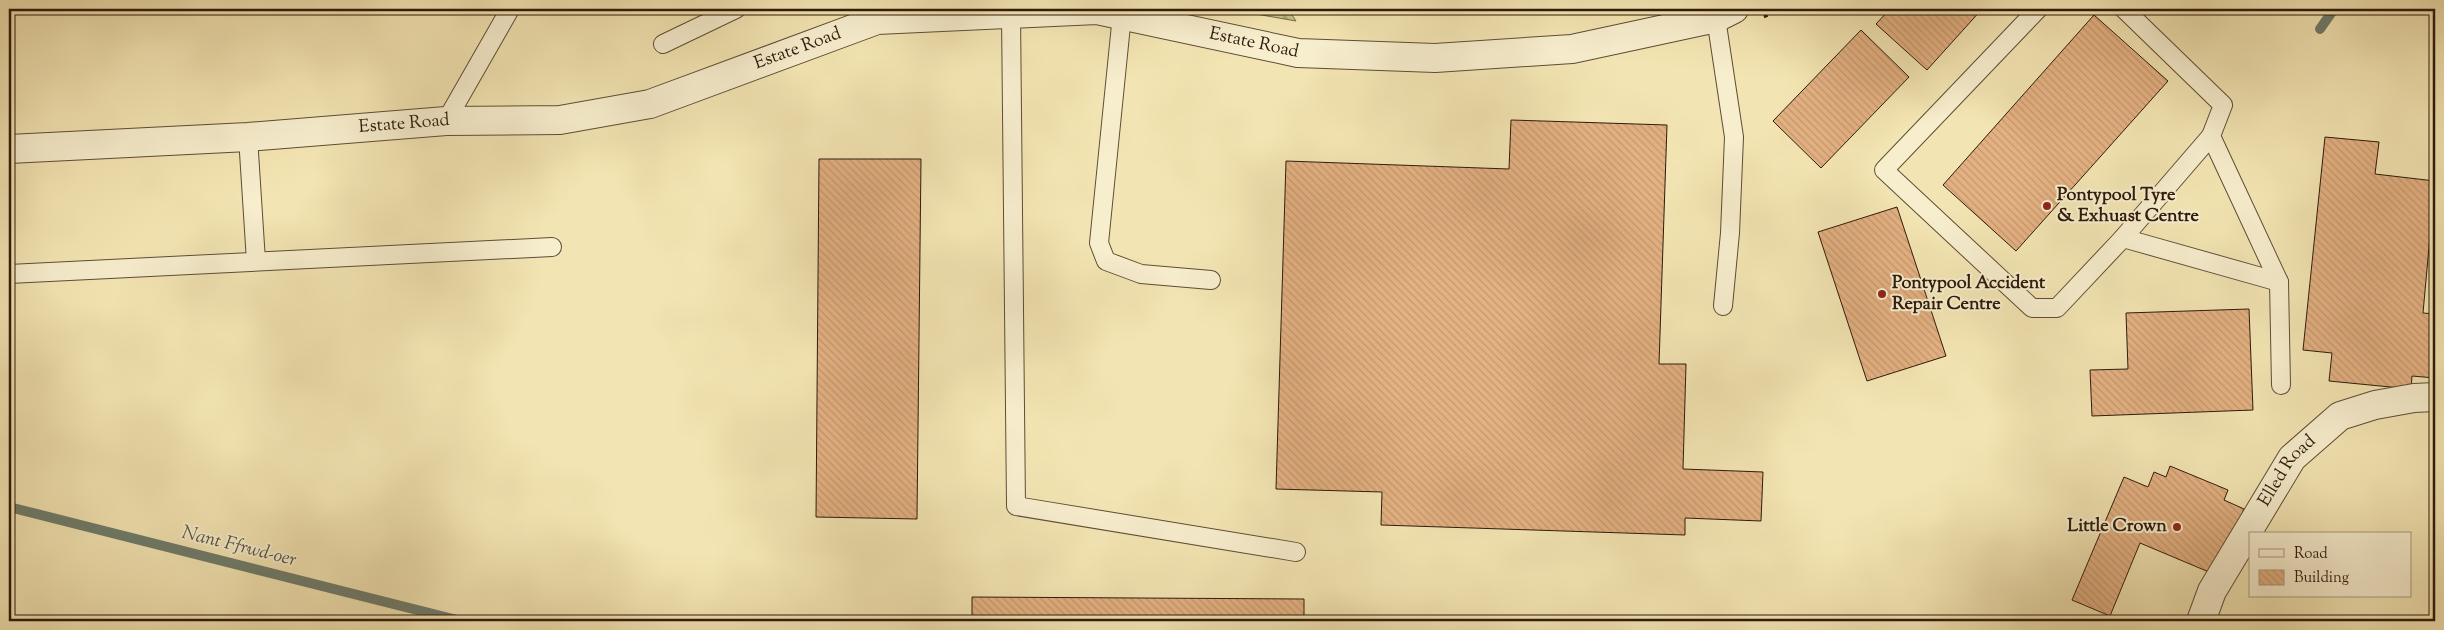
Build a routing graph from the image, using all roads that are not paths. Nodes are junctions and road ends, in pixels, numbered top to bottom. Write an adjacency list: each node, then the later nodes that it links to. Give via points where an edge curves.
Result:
1 (510, 9): 9 (lane)
2 (736, 9): 8 (lane)
3 (2038, 9): 13 (lane, via 1884,170 2032,308 2057,308)
4 (2124, 9): 10 (lane, via 2223,105)
5 (1011, 14): 6 (street, Estate Road, via 1097,10); 9 (street, Estate Road, via 877,20 650,104 560,120); 22 (lane, via 1016,506)
6 (1122, 15): 7 (street, Estate Road, via 1298,53 1435,58 1572,49); 17 (lane, via 1099,243 1106,261 1140,274)
7 (1723, 22): 19 (lane, via 1734,137)
8 (663, 44)
9 (446, 121): 11 (street, Estate Road)
10 (2211, 136): 13 (lane); 18 (lane)
11 (248, 137): 12 (street, Estate Road); 15 (lane)
12 (9, 149)
13 (2123, 238): 18 (lane)
14 (552, 247): 15 (lane)
15 (256, 261): 16 (lane)
16 (9, 274)
17 (1211, 280)
18 (2279, 282): 20 (lane)
19 (1724, 306)
20 (2280, 385)
21 (2435, 397): 23 (street, Elled Road, via 2375,405 2340,416 2292,458 2212,591)
22 (1296, 552)
23 (2201, 621)

